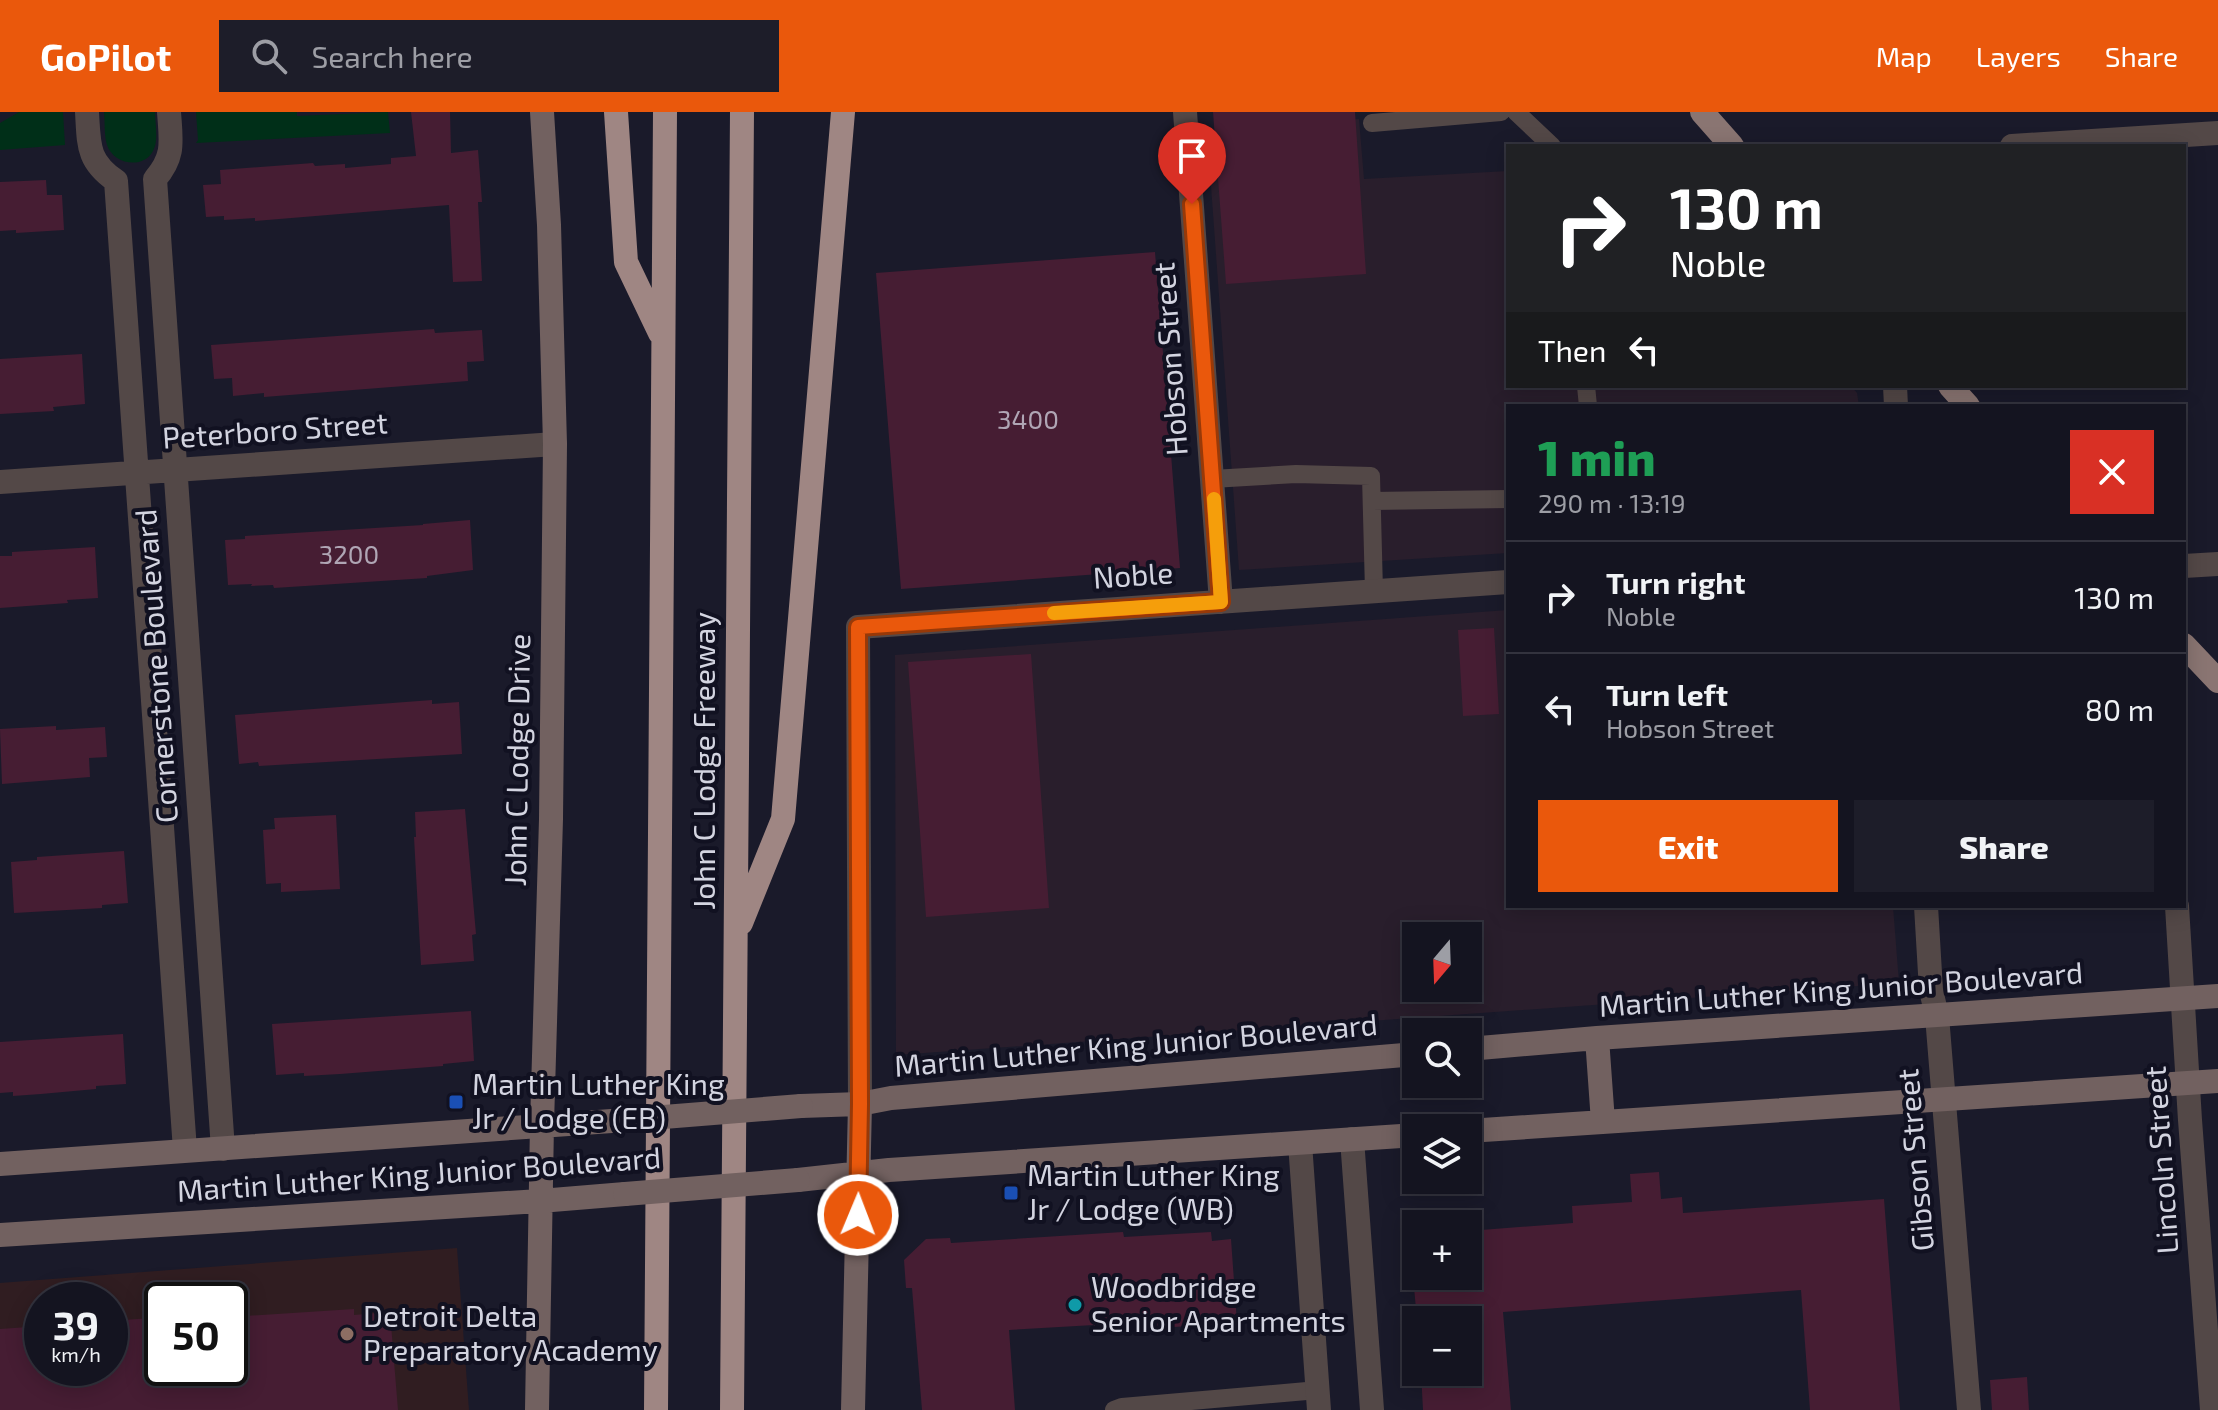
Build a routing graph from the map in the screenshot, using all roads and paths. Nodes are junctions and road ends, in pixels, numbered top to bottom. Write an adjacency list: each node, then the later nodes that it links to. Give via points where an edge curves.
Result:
1 (87, 112): 18 (street, via 89,149 96,164)
2 (169, 112): 17 (street, Cornerstone Boulevard, via 172,146)
3 (542, 112): 22 (main road, John C Lodge Drive)
4 (616, 112): 19 (highway, via 626,262)
5 (665, 112): 19 (highway, John C Lodge Freeway)
6 (742, 112): 38 (highway, John C Lodge Freeway)
7 (843, 112): 38 (highway, via 783,819)
8 (1185, 112): 25 (street, Hobson Street)
9 (1501, 112): 12 (lane)
10 (1516, 112): 14 (lane)
11 (1702, 112): 15 (main road)
12 (1372, 123)
13 (2218, 133): 16 (street)
14 (1550, 144)
15 (1730, 144)
16 (2044, 144)
17 (155, 179): 18 (street, via 135,185); 23 (street, Cornerstone Boulevard)
18 (116, 181): 24 (street, Cornerstone Boulevard)
19 (662, 338): 64 (highway, John C Lodge Freeway)
20 (1952, 388): 21 (main road)
21 (1966, 404)
22 (555, 444): 23 (street, Peterboro Street); 50 (main road, John C Lodge Drive)
23 (175, 469): 24 (street, Peterboro Street); 55 (street, Cornerstone Boulevard)
24 (137, 473): 26 (street, Peterboro Street); 56 (street, Cornerstone Boulevard)
25 (1212, 479): 28 (lane, via 1371,476); 33 (street, Hobson Street)
26 (0, 482)
27 (1506, 499): 28 (lane)
28 (1372, 501): 32 (lane)
29 (2218, 564): 30 (street)
30 (2186, 566)
31 (1506, 582): 32 (street, Noble)
32 (1374, 591): 33 (street, Noble)
33 (1221, 602): 48 (street, Noble, via 858,627)
34 (2186, 647): 35 (main road)
35 (2218, 681)
36 (1926, 908): 41 (street, Gibson Street)
37 (2177, 908): 40 (street, Lincoln Street)
38 (735, 936): 65 (highway, John C Lodge Freeway)
39 (2218, 996): 40 (main road, Martin Luther King Junior Boulevard)
40 (2183, 998): 41 (main road, Martin Luther King Junior Boulevard); 46 (street, Lincoln Street)
41 (1937, 1016): 42 (main road, Martin Luther King Junior Boulevard); 47 (street, Gibson Street)
42 (1597, 1038): 43 (main road, Martin Luther King Junior Boulevard); 49 (main road)
43 (1482, 1048)
44 (1402, 1055): 48 (main road, Martin Luther King Junior Boulevard)
45 (2218, 1081): 46 (main road)
46 (2188, 1083): 47 (main road); 70 (street, Lincoln Street)
47 (1942, 1098): 49 (main road); 69 (street, Gibson Street)
48 (860, 1104): 50 (main road, Martin Luther King Junior Boulevard, bridge); 58 (main road)
49 (1603, 1122): 51 (main road)
50 (542, 1124): 55 (main road, Martin Luther King Junior Boulevard); 59 (main road, John C Lodge Drive)
51 (1482, 1130)
52 (1402, 1136): 53 (main road, Martin Luther King Junior Boulevard)
53 (1352, 1139): 54 (main road, Martin Luther King Junior Boulevard); 68 (street)
54 (1300, 1143): 58 (main road, Martin Luther King Junior Boulevard); 61 (street)
55 (223, 1149): 56 (main road, Martin Luther King Junior Boulevard)
56 (185, 1150): 57 (main road, Martin Luther King Junior Boulevard)
57 (0, 1164)
58 (858, 1172): 59 (main road, Martin Luther King Junior Boulevard, bridge); 66 (main road)
59 (540, 1201): 60 (main road, Martin Luther King Junior Boulevard); 63 (main road, John C Lodge Drive)
60 (0, 1235)
61 (1318, 1400): 62 (lane)
62 (1223, 1404): 67 (lane)
63 (537, 1410)
64 (656, 1410)
65 (732, 1410)
66 (853, 1410)
67 (1114, 1410)
68 (1372, 1410)
69 (1969, 1410)
70 (2212, 1410)

